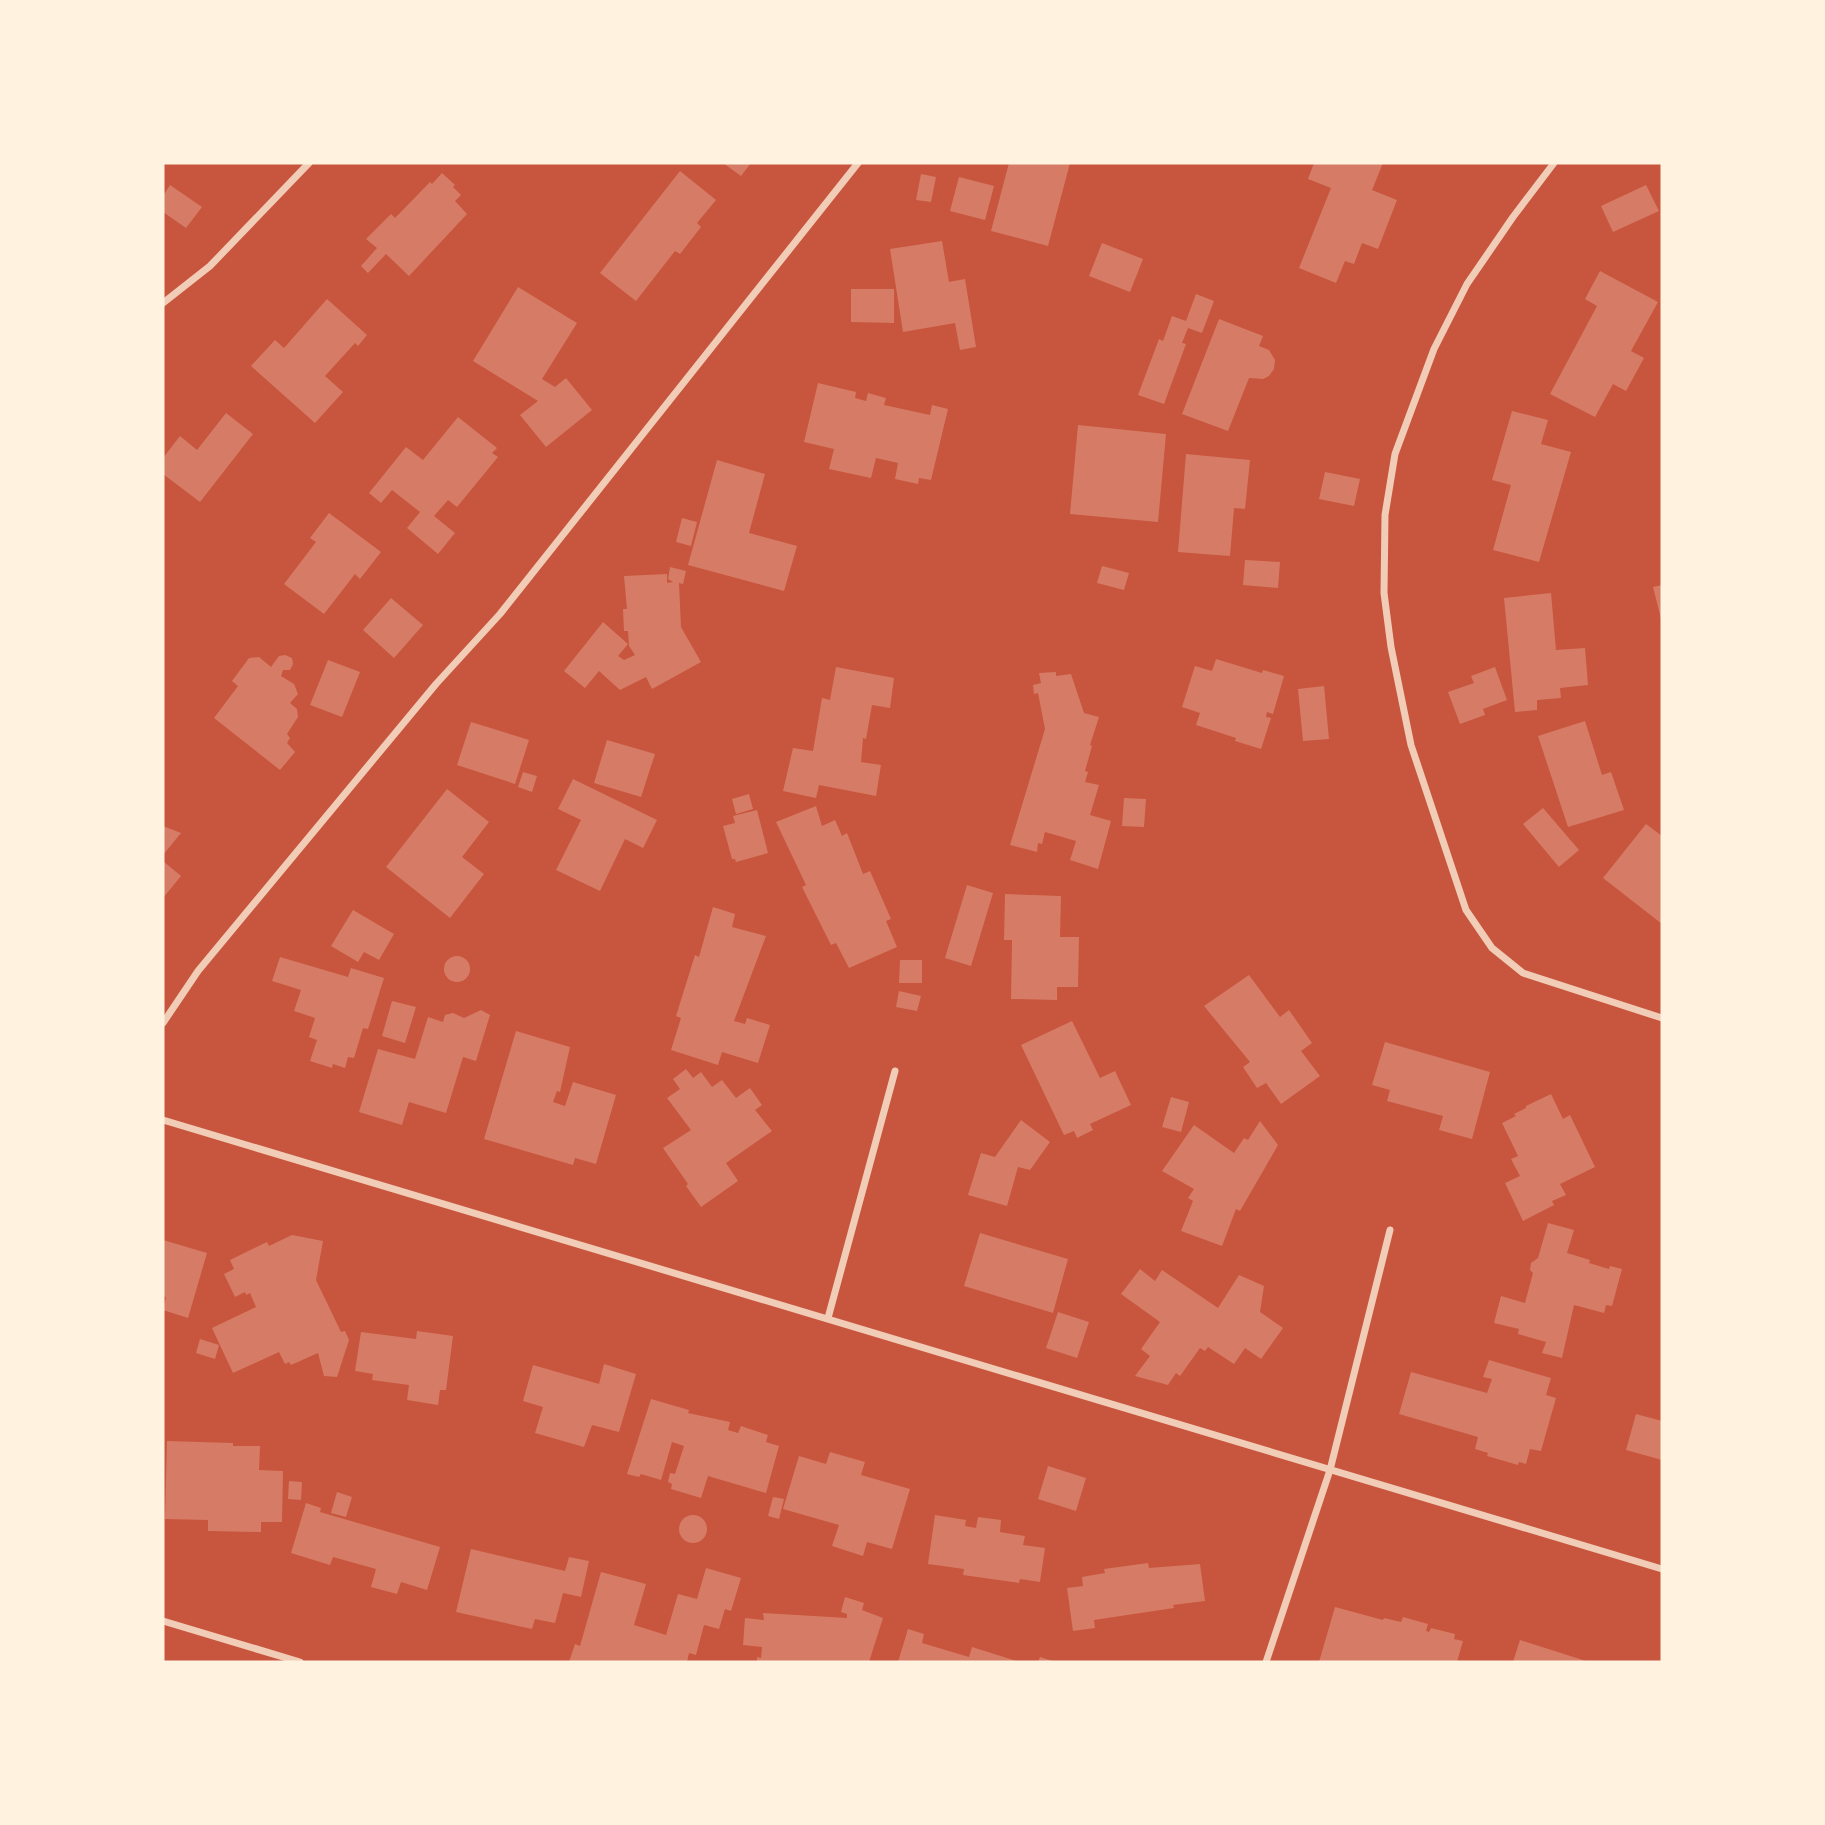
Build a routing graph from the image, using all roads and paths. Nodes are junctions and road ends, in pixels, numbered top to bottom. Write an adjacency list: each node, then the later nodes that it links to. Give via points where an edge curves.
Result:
1 (309, 163): 4 (street, via 210,266)
2 (858, 163): 6 (street, via 500,614 436,684 198,971)
3 (1555, 163): 5 (street, via 1467,284 1434,349 1395,454 1385,515 1384,593 1412,745 1466,910 1492,947 1523,973)
4 (163, 303)
5 (1662, 1018)
6 (163, 1023)
7 (895, 1071): 10 (street)
8 (163, 1120): 10 (street)
9 (1390, 1230): 11 (street)
10 (828, 1318): 11 (street)
11 (1330, 1470): 12 (street); 15 (street)
12 (1662, 1569)
13 (163, 1621): 14 (street)
14 (300, 1662)
15 (1266, 1662)

